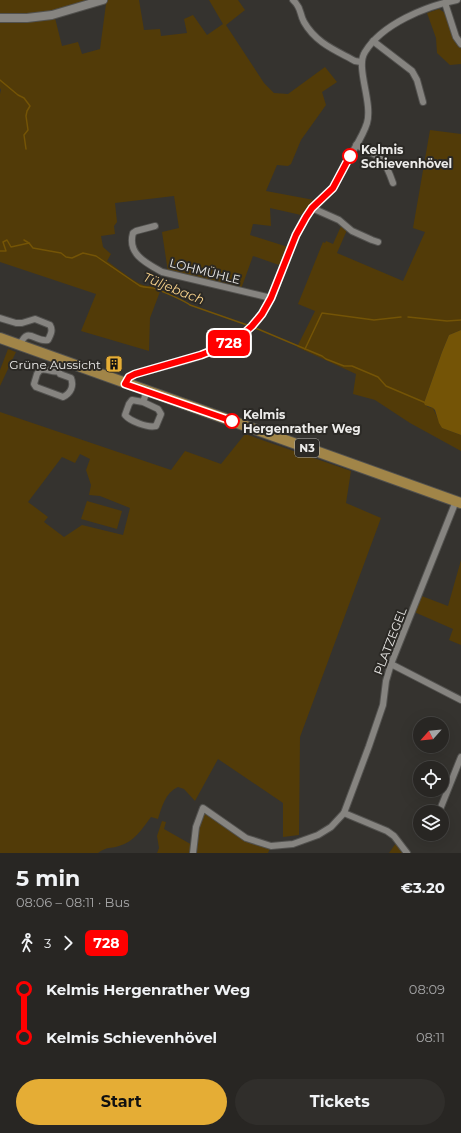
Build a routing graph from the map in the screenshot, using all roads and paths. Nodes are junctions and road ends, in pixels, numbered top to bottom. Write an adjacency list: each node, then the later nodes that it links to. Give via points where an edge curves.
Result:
1 (103, 0): 5 (street, via 46,16)
2 (293, 0): 8 (street, via 300,9 303,20 321,43)
3 (458, 0): 4 (street)
4 (445, 3): 6 (street, via 394,25); 7 (street, via 456,37)
5 (0, 18)
6 (373, 42): 8 (street); 9 (street, via 412,71)
7 (461, 44)
8 (361, 62): 10 (street, via 368,112 364,130)
9 (423, 102)
10 (356, 145): 11 (street, via 382,159); 12 (street, via 333,188)
11 (393, 183)
12 (312, 208): 14 (street, via 339,220 352,231); 15 (street, via 296,235)
13 (155, 226): 15 (street, LOHMÜHLE, via 136,231 131,241 134,252 148,264 162,272)
14 (378, 242)
15 (271, 298): 20 (street, via 262,314 240,337 201,355 135,374 129,377)
16 (0, 318): 18 (street, via 16,323 34,319 52,328 48,340 28,335 23,338)
17 (0, 338): 18 (main road, N3)
18 (20, 345): 19 (main road, N3)
19 (61, 366): 19 (street, via 60,374 71,378 73,383 67,395 63,397 36,387 34,384 40,370 57,372); 20 (main road, N3)
20 (125, 384): 21 (main road, N3)
21 (147, 391): 22 (street); 23 (main road, N3)
22 (143, 402): 22 (street, via 132,400 125,415 151,427 156,426 161,414 158,409)
23 (458, 502): 24 (street, PLATZEGEL)
24 (391, 664): 25 (street); 28 (street, PLATZEGEL, via 383,705)
25 (461, 700)
26 (461, 757): 27 (street)
27 (443, 805)
28 (344, 813): 29 (street, via 331,827 318,835 293,844 271,846 246,838 203,808 196,827); 30 (street, via 387,831)
29 (194, 853)
30 (407, 853)

